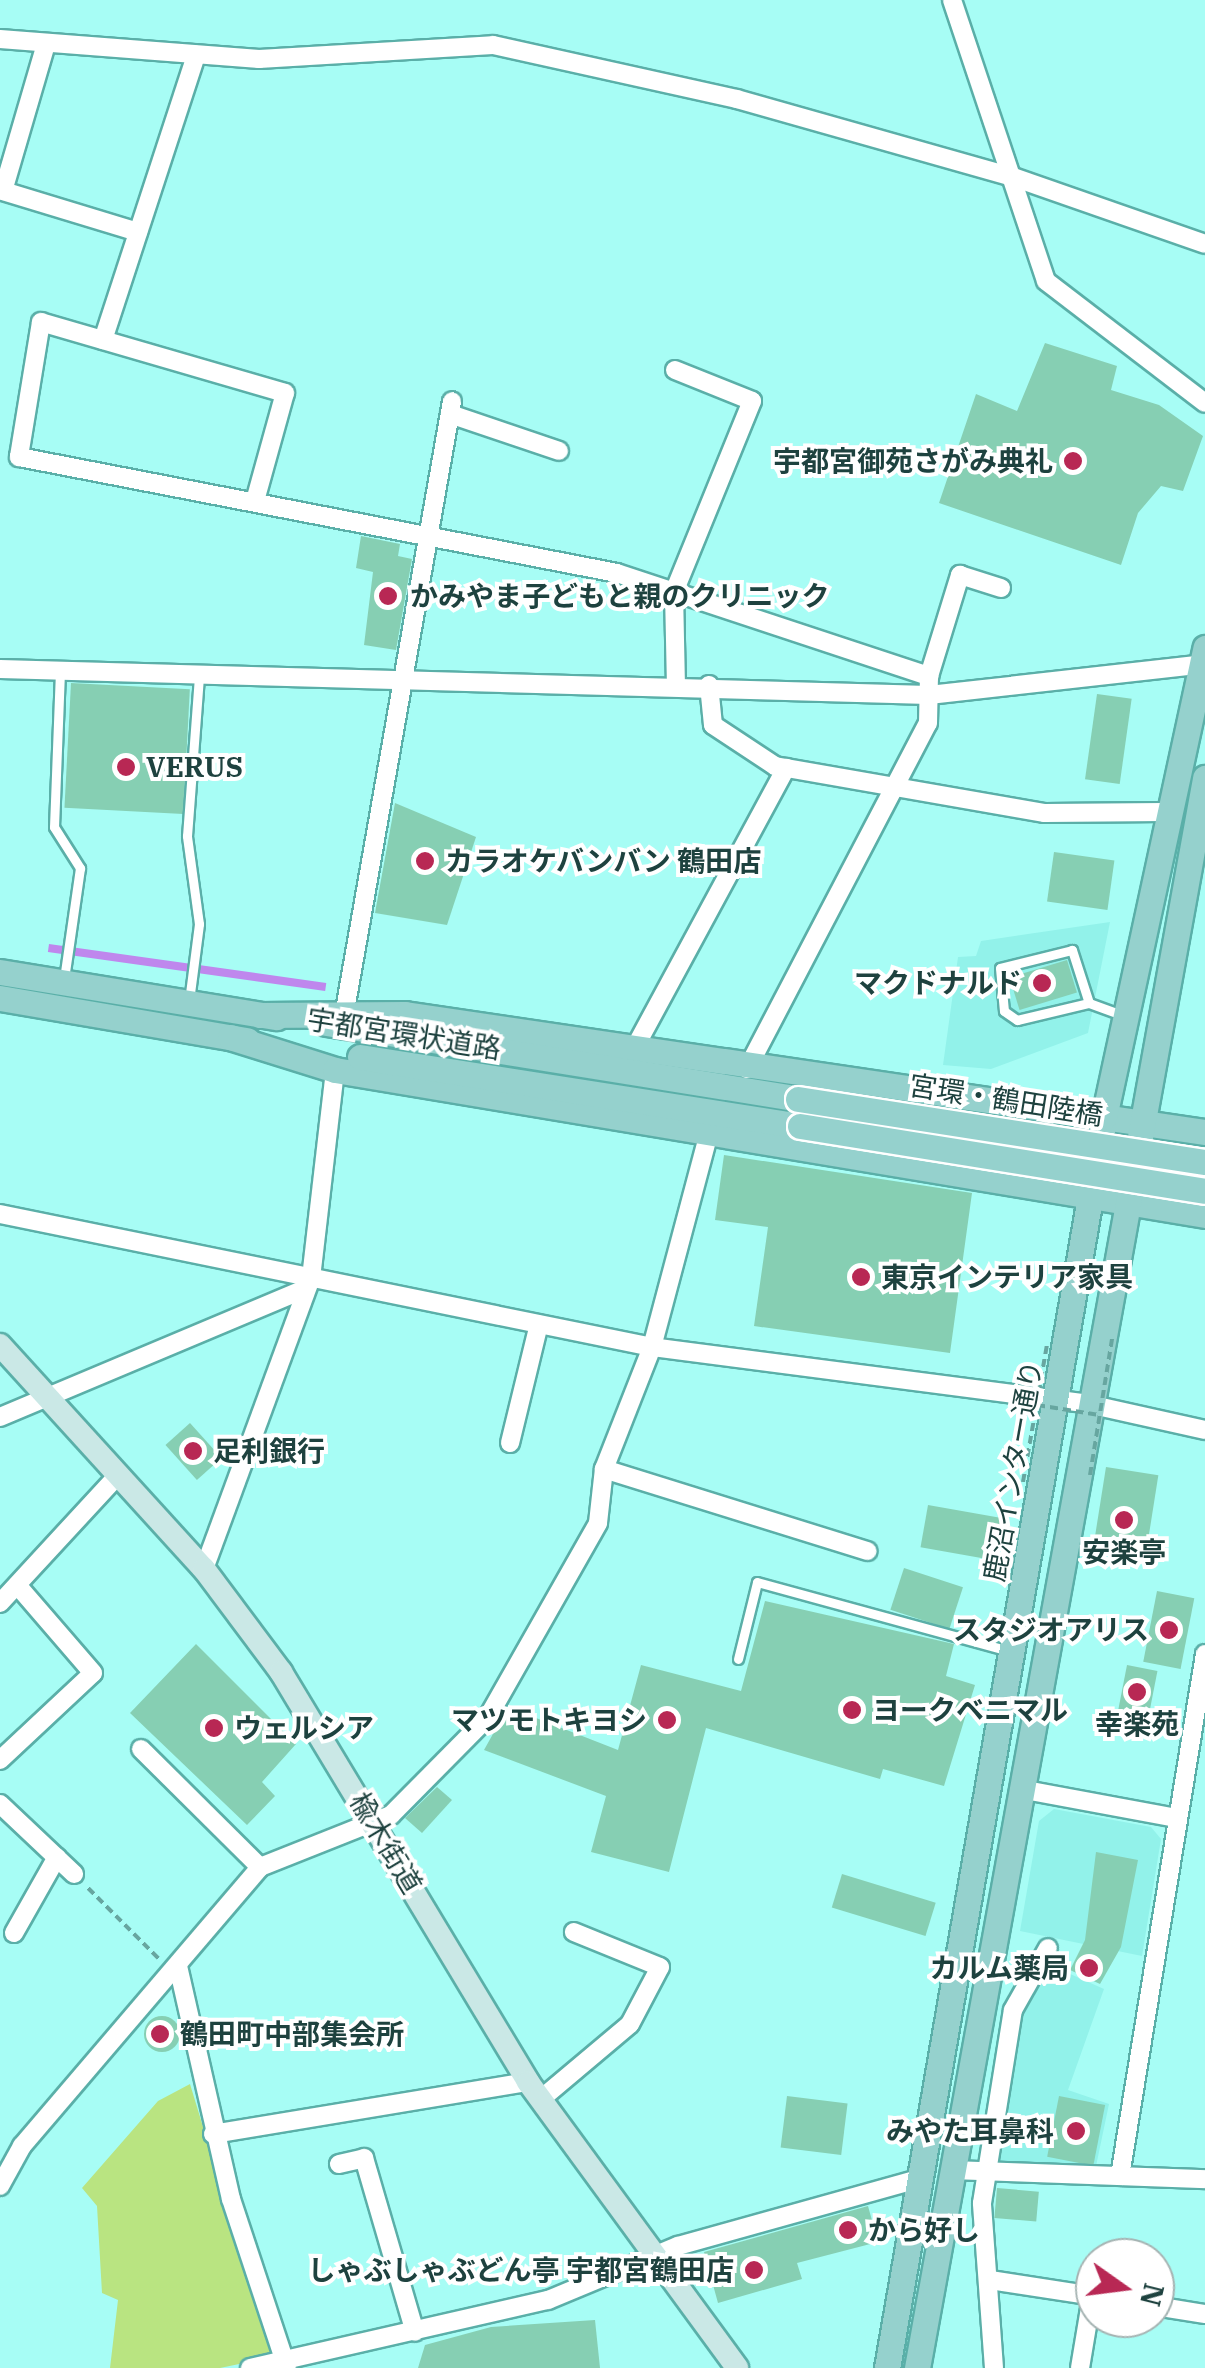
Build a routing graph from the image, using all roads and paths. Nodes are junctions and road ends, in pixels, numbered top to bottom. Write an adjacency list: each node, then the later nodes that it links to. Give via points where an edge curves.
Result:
1 (952, 0): 5 (street)
2 (0, 38): 3 (street)
3 (46, 44): 4 (street); 6 (street, via 2,191)
4 (196, 55): 5 (street, via 493,45 737,100); 6 (street)
5 (1013, 177): 7 (street); 10 (street, via 1046,280)
6 (138, 232): 8 (street)
7 (1205, 244)
8 (103, 340): 12 (street, via 286,394); 12 (street, via 41,322 19,457)
9 (675, 370): 15 (street, via 752,402)
10 (1205, 403)
11 (559, 451): 13 (street, via 451,408)
12 (255, 502): 13 (street)
13 (432, 534): 15 (street); 20 (street)
14 (1001, 588): 23 (street, via 960,574)
15 (674, 592): 21 (street); 23 (street)
16 (1203, 659): 23 (street); 28 (main road, 鹿沼インター通り)
17 (0, 669): 18 (street)
18 (60, 671): 19 (street); 29 (lane, via 54,827 80,868)
19 (199, 677): 20 (street); 31 (lane, via 187,836 199,924)
20 (404, 677): 21 (street); 34 (street)
21 (676, 684): 22 (street)
22 (710, 685): 23 (street); 24 (street, via 713,725)
23 (929, 686): 26 (street, via 928,724)
24 (786, 768): 26 (street); 38 (street)
25 (1205, 778): 27 (main road)
26 (892, 789): 28 (street, via 1044,813); 39 (street)
27 (1202, 808): 43 (main road)
28 (1165, 812): 36 (main road, 鹿沼インター通り)
29 (66, 971): 30 (main road, 宇都宮環状道路); 31 (main road, 宇都宮環状道路)
30 (0, 972)
31 (190, 992): 35 (main road, 宇都宮環状道路)
32 (0, 998): 37 (main road, 宇都宮環状道路)
33 (1089, 1002): 33 (lane, via 1008,1016 1000,968 1072,950); 36 (lane)
34 (345, 1010): 35 (main road); 38 (main road)
35 (260, 1015): 41 (main road, 宇都宮環状道路)
36 (1124, 1016): 42 (main road, 鹿沼インター通り)
37 (230, 1037): 40 (main road); 44 (main road, 宇都宮環状道路)
38 (633, 1051): 39 (main road)
39 (746, 1069): 42 (main road)
40 (335, 1070): 46 (main road); 53 (street)
41 (798, 1099): 47 (main road, 宮環・鶴田陸橋, bridge)
42 (1104, 1117): 43 (main road); 49 (main road, 鹿沼インター通り)
43 (1138, 1122): 45 (main road); 50 (main road)
44 (800, 1126): 48 (main road, 宮環・鶴田陸橋, bridge)
45 (1205, 1132)
46 (708, 1136): 49 (main road); 58 (street)
47 (1205, 1162)
48 (1205, 1191)
49 (1090, 1196): 50 (main road); 60 (main road, 鹿沼インター通り)
50 (1124, 1200): 52 (main road); 61 (main road)
51 (0, 1214): 53 (street)
52 (1205, 1215)
53 (308, 1283): 54 (street); 59 (street); 70 (street)
54 (538, 1324): 58 (street); 64 (street)
55 (1112, 1340): 61 (path, bridge)
56 (1048, 1344): 60 (path, bridge)
57 (0, 1345): 59 (street, 楡木街道)
58 (652, 1347): 60 (street); 65 (street)
59 (48, 1398): 62 (street); 67 (street, 楡木街道)
60 (1046, 1402): 61 (street); 61 (path, bridge); 68 (path, bridge); 73 (main road, 鹿沼インター通り)
61 (1094, 1410): 63 (street); 66 (path, bridge); 79 (main road)
62 (0, 1417)
63 (1205, 1430)
64 (510, 1442)
65 (604, 1469): 69 (street); 82 (street, via 598,1523 488,1718)
66 (1090, 1475)
67 (117, 1476): 70 (street, 楡木街道); 71 (street)
68 (1022, 1482)
69 (868, 1551)
70 (204, 1569): 82 (street, 楡木街道)
71 (18, 1586): 72 (street); 78 (street, via 93,1673)
72 (0, 1603)
73 (1013, 1652): 75 (lane, via 758,1582); 96 (main road, 鹿沼インター通り)
74 (1205, 1654): 76 (street)
75 (738, 1659)
76 (1199, 1722): 81 (street)
77 (141, 1749): 84 (street)
78 (0, 1760)
79 (1020, 1789): 81 (street); 93 (main road)
80 (2, 1808): 83 (street)
81 (1176, 1818): 95 (street)
82 (374, 1822): 84 (street); 90 (street, 楡木街道)
83 (56, 1857): 85 (street); 87 (street)
84 (260, 1867): 89 (street)
85 (74, 1874): 89 (path)
86 (574, 1932): 90 (street, via 660,1967 630,2024)
87 (14, 1933)
88 (1048, 1948): 94 (street, via 1012,2010)
89 (175, 1969): 91 (street); 98 (street, via 22,2146)
90 (534, 2090): 91 (street); 99 (street, 楡木街道)
91 (213, 2134): 106 (street)
92 (338, 2164): 104 (street, via 364,2158)
93 (954, 2170): 94 (street); 110 (main road)
94 (988, 2172): 95 (street); 100 (street, via 982,2203)
95 (1120, 2176): 97 (street)
96 (921, 2178): 99 (street); 109 (main road, 鹿沼インター通り)
97 (1205, 2179)
98 (0, 2186)
99 (657, 2258): 104 (street, via 574,2292); 108 (street, 楡木街道)
100 (990, 2280): 101 (street); 111 (street)
101 (1075, 2293)
102 (1175, 2309): 103 (street)
103 (1205, 2314)
104 (415, 2332): 106 (street)
105 (1085, 2338): 112 (street)
106 (286, 2364): 107 (street)
107 (250, 2368)
108 (737, 2368)
109 (886, 2368)
110 (917, 2368)
111 (994, 2368)
112 (1080, 2368)

